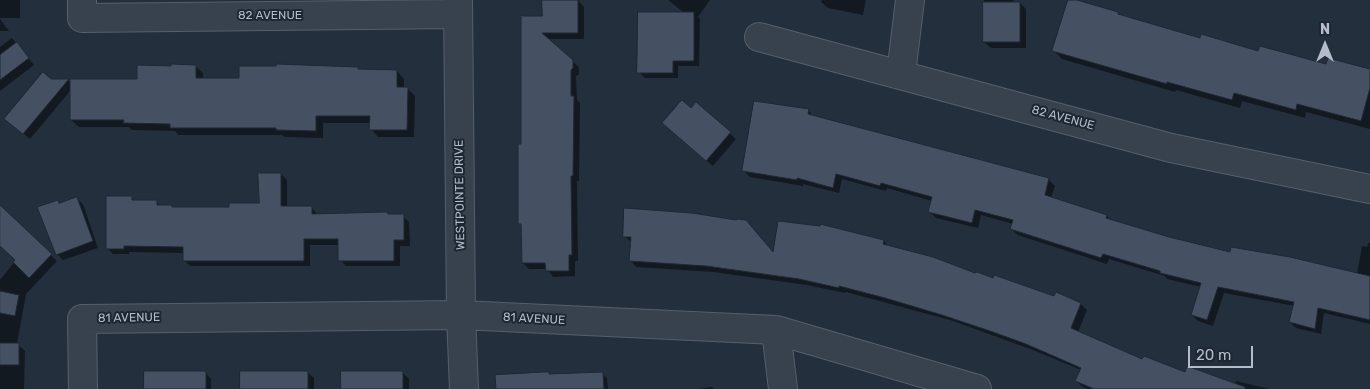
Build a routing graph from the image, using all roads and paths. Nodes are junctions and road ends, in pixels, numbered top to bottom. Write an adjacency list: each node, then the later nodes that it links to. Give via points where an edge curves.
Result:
1 (910, 0): 5 (street)
2 (458, 7): 3 (street, 82 AVENUE); 7 (street, WESTPOINTE DRIVE)
3 (82, 9)
4 (759, 37): 5 (street, 82 AVENUE)
5 (901, 74): 6 (street, 82 AVENUE, via 1171,148)
6 (1370, 189)
7 (461, 315): 8 (street, 81 AVENUE); 9 (street, 81 AVENUE, via 82,319); 10 (street, WESTPOINTE DRIVE)
8 (776, 330): 11 (street); 12 (street, 81 AVENUE)
9 (83, 389)
10 (464, 389)
11 (783, 389)
12 (977, 389)

